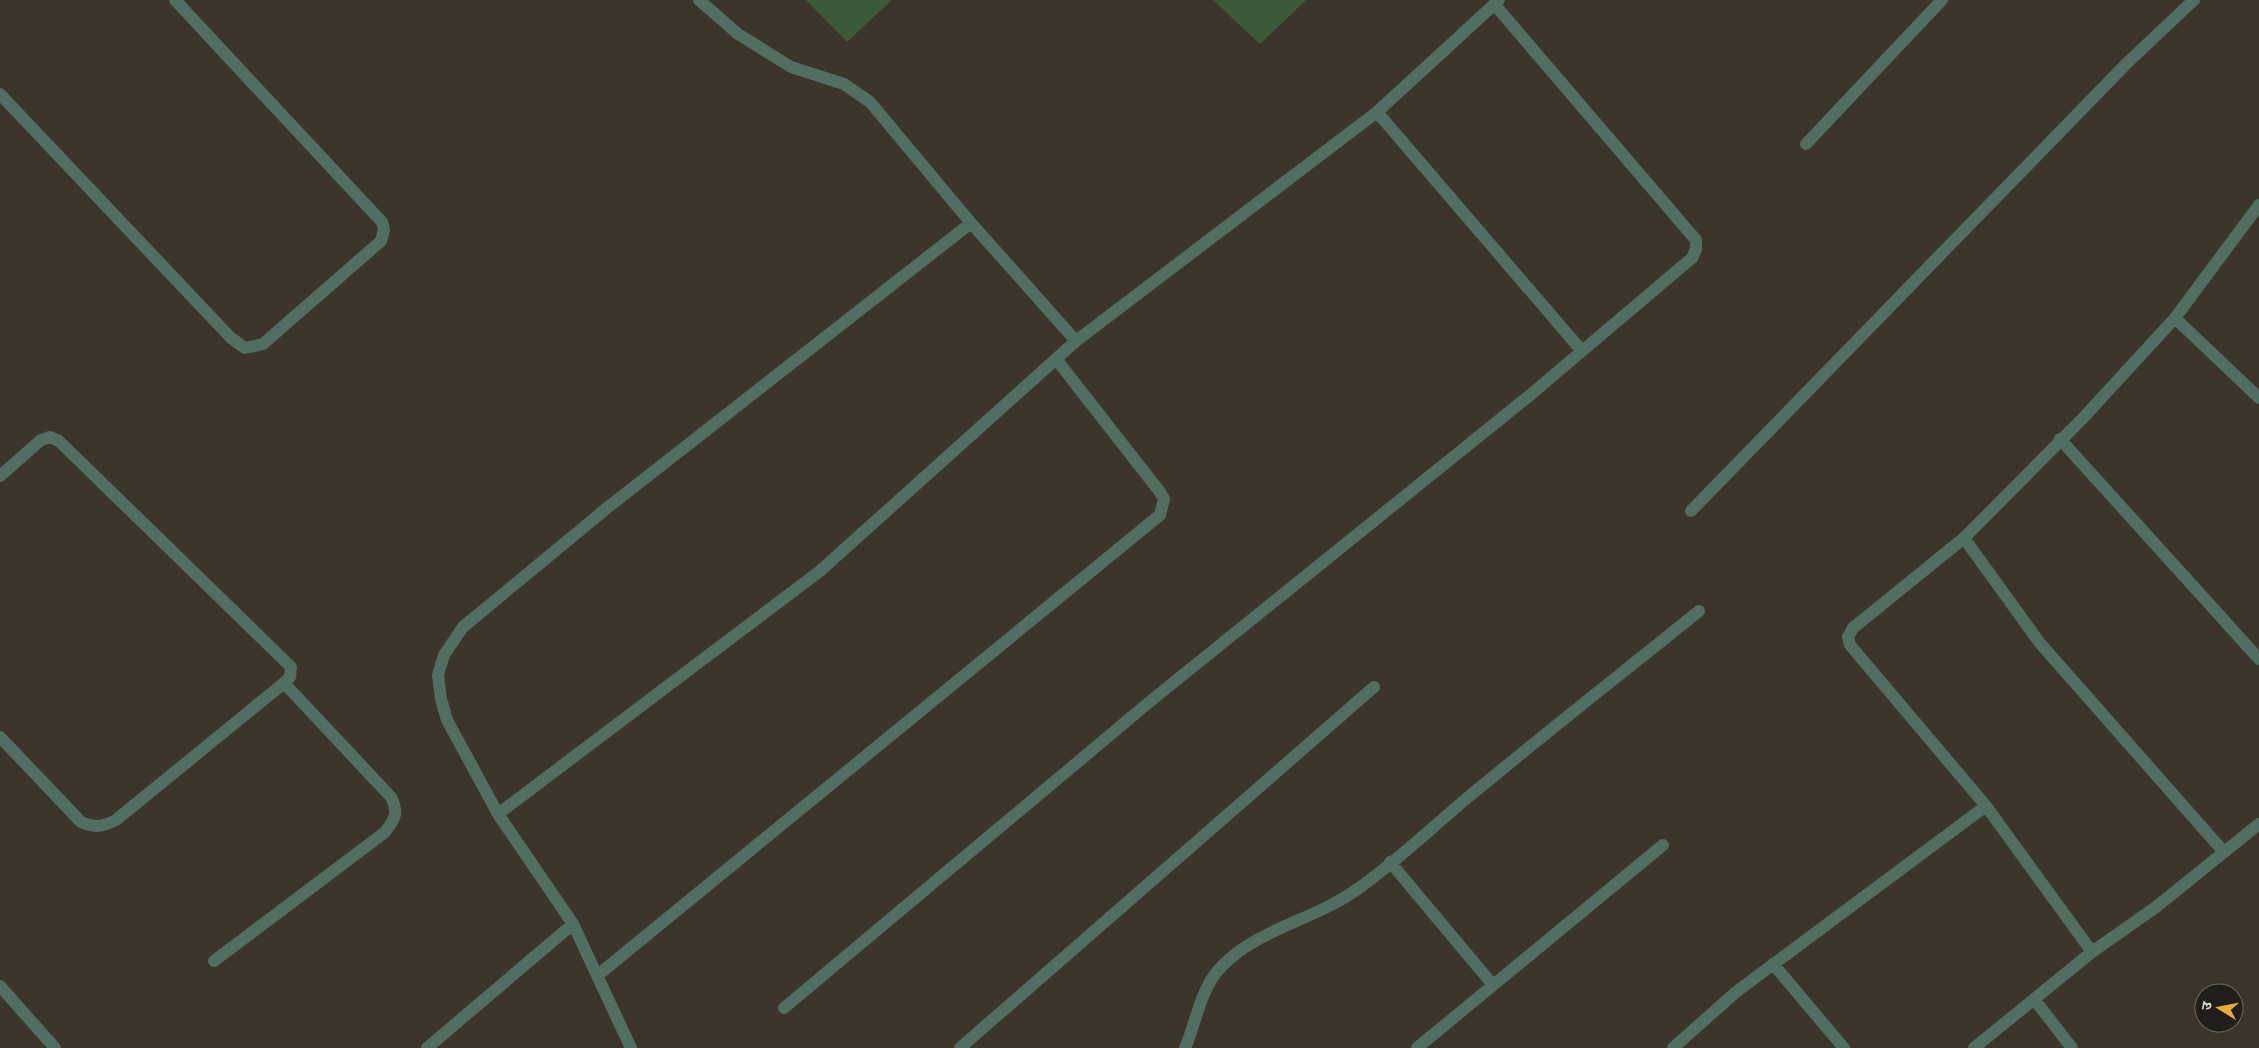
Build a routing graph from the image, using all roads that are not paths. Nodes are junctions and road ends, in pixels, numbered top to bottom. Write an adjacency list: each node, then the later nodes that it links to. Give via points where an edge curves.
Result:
1 (175, 0): 6 (street, via 382,222 381,241 264,344 245,348 231,338)
2 (699, 0): 10 (street, via 738,34 791,67 844,84 870,102)
3 (1942, 0): 8 (street)
4 (2194, 0): 18 (street, via 2126,63)
5 (1497, 2): 7 (street); 13 (street, via 1696,240 1692,258)
6 (0, 94)
7 (1377, 112): 12 (street); 13 (street)
8 (1806, 144)
9 (2259, 204): 11 (street)
10 (971, 223): 12 (street); 26 (street, via 607,508 463,627 444,655 438,675 441,700 447,720)
11 (2175, 318): 15 (street); 16 (street)
12 (1076, 341): 14 (street)
13 (1582, 351): 39 (street, via 1153,699)
14 (1056, 359): 26 (street, via 820,571); 35 (street, via 1160,492 1164,499 1160,515)
15 (2259, 398)
16 (2060, 439): 19 (street); 21 (street)
17 (0, 476): 22 (street, via 41,440 50,437 59,441 291,667 290,677)
18 (1691, 511)
19 (1964, 538): 25 (street, via 1853,628 1848,643); 29 (street, via 2039,642)
20 (1699, 612): 30 (street)
21 (2259, 659)
22 (284, 683): 24 (street, via 116,820 103,826 92,827 81,822); 33 (street, via 391,797 396,814 384,833)
23 (1374, 687): 43 (street)
24 (0, 737)
25 (1986, 806): 32 (street); 34 (street)
26 (498, 814): 31 (street)
27 (2259, 824): 29 (street)
28 (1663, 845): 36 (street)
29 (2223, 851): 32 (street, via 2156,907)
30 (1390, 862): 36 (street); 44 (street, via 1336,903 1234,954 1212,978)
31 (573, 924): 35 (street); 41 (street)
32 (2092, 952): 38 (street)
33 (214, 960)
34 (1773, 964): 46 (street); 47 (street)
35 (598, 975): 42 (street)
36 (1493, 985): 45 (street)
37 (0, 986): 40 (street)
38 (2034, 999): 48 (street); 49 (street)
39 (784, 1008)
40 (55, 1048)
41 (427, 1048)
42 (631, 1048)
43 (960, 1048)
44 (1185, 1048)
45 (1417, 1048)
46 (1673, 1048)
47 (1844, 1048)
48 (1974, 1048)
49 (2072, 1048)

